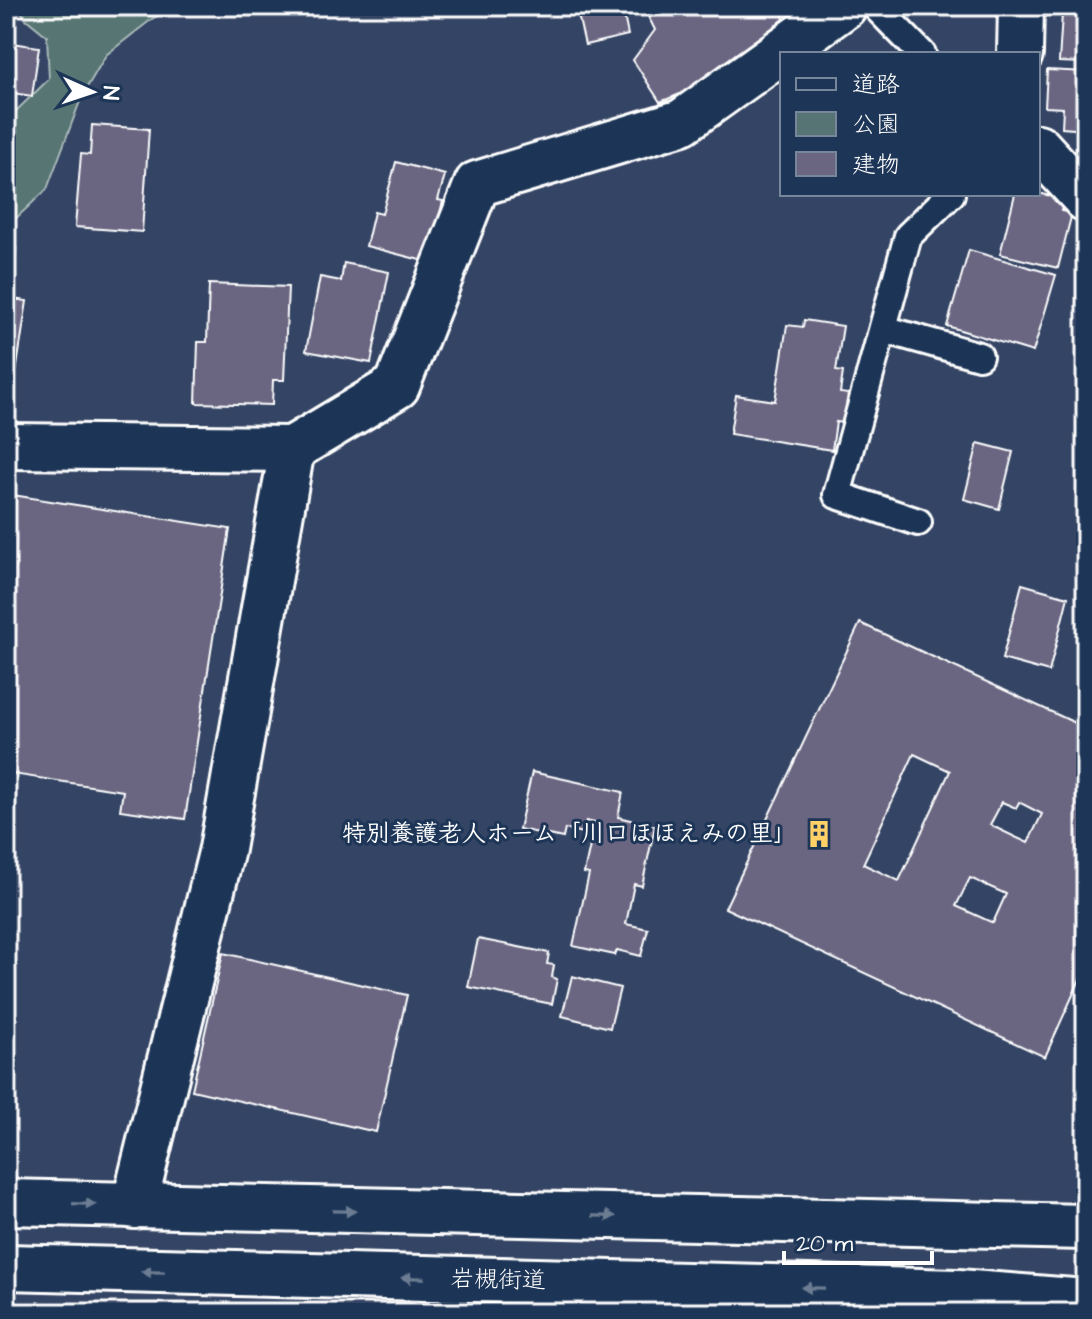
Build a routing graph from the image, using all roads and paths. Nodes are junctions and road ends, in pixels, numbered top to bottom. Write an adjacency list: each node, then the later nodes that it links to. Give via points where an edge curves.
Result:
1 (875, 6): 4 (lane)
2 (1021, 6): 5 (main road)
3 (823, 12): 12 (main road, via 682,122 477,184 397,386)
4 (920, 52)
5 (1020, 52)
6 (1040, 149): 8 (main road)
7 (949, 196): 9 (lane, via 908,236)
8 (1086, 199)
9 (883, 329): 10 (lane); 13 (lane, via 837,495)
10 (979, 356)
11 (6, 446): 12 (main road)
12 (292, 449): 15 (main road, via 222,849)
13 (918, 522)
14 (6, 1202): 15 (main road, one-way to 15)
15 (134, 1206): 16 (main road, one-way to 16)
16 (1086, 1227)
17 (6, 1267): 18 (main road, 岩槻街道, one-way to 17)
18 (958, 1292): 19 (main road, 岩槻街道); 20 (main road)
19 (1086, 1302)
20 (1011, 1313)

